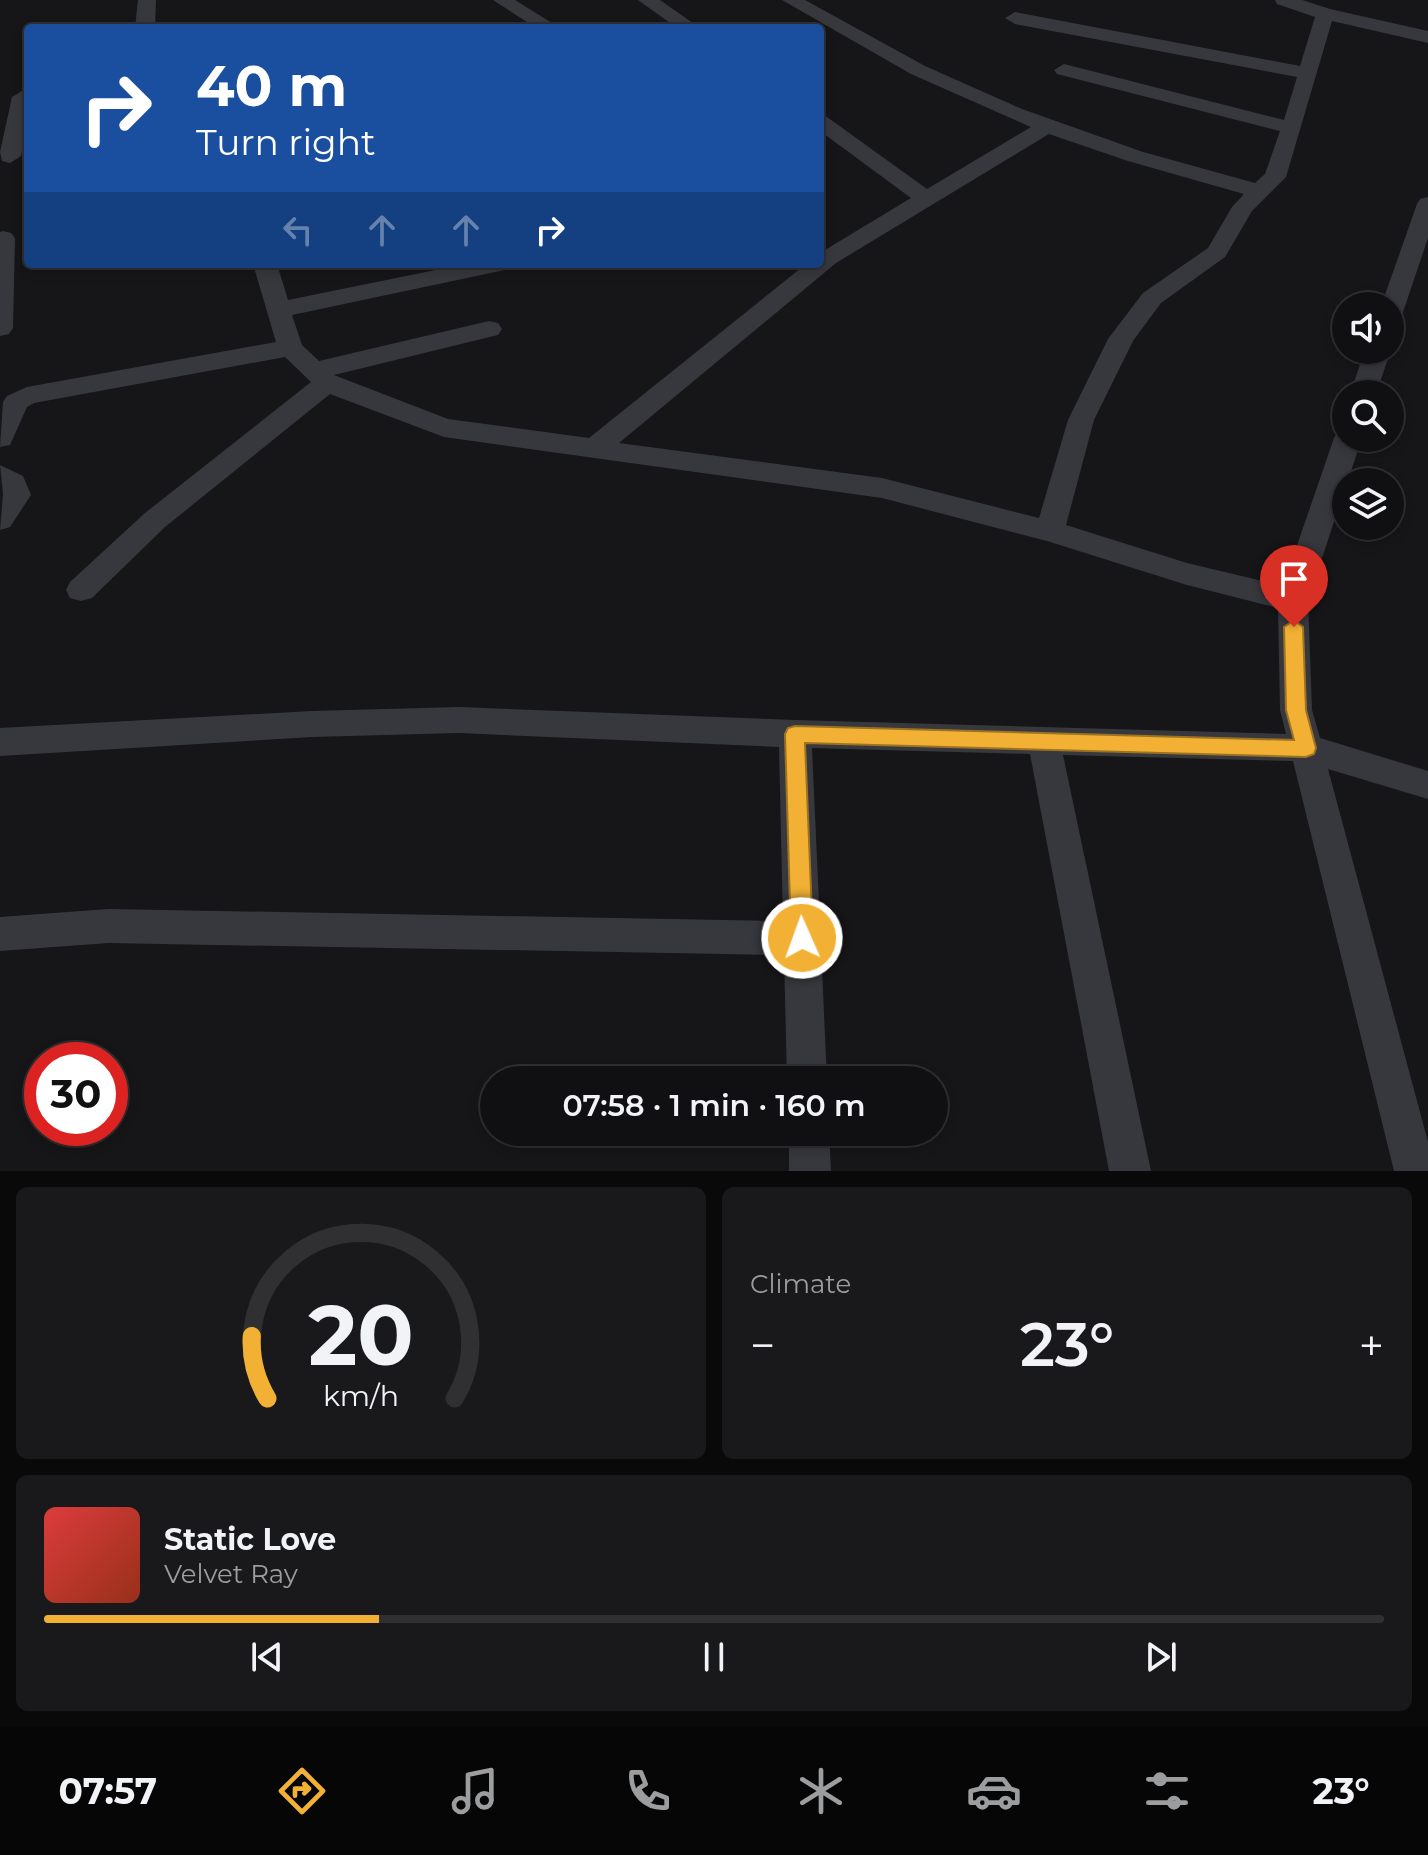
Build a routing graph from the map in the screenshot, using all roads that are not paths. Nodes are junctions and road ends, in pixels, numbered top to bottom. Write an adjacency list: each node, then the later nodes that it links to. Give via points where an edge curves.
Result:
1 (147, 0): 8 (street)
2 (502, 0): 9 (street)
3 (647, 0): 10 (street)
4 (791, 0): 18 (street, via 934,79)
5 (1284, 0): 6 (street)
6 (1325, 14): 11 (street); 13 (street)
7 (1015, 18): 13 (street)
8 (145, 24)
9 (543, 24)
10 (684, 24)
11 (1428, 37)
12 (1064, 70): 19 (street)
13 (1305, 73): 19 (street)
14 (24, 96): 15 (street)
15 (0, 100)
16 (24, 100): 20 (street)
17 (824, 124): 22 (street)
18 (1047, 126): 21 (street, via 1169,168); 22 (street)
19 (1292, 128): 21 (street, via 1275,177)
20 (10, 156)
21 (1259, 191): 40 (street, via 1243,207 1217,252 1152,298 1121,339 1081,420)
22 (926, 199): 25 (street)
23 (1428, 204): 29 (street)
24 (10, 237): 31 (street)
25 (824, 260)
26 (266, 268): 30 (street)
27 (481, 268): 30 (street)
28 (803, 269): 36 (street)
29 (1398, 292)
30 (278, 310): 33 (street)
31 (0, 328)
32 (489, 329): 34 (street)
33 (290, 348): 34 (street); 35 (street, via 27,396 16,402)
34 (321, 377): 36 (street, via 444,428); 41 (street)
35 (0, 438)
36 (595, 448): 40 (street, via 882,488)
37 (1343, 452): 42 (street)
38 (0, 475): 39 (street, via 13,483 17,495)
39 (0, 520)
40 (1050, 531): 42 (street)
41 (81, 590)
42 (1293, 600): 46 (street, via 1296,710)
43 (795, 734): 44 (street, via 459,720); 45 (street); 49 (street)
44 (0, 742)
45 (1044, 742): 46 (street); 53 (street)
46 (1306, 748): 47 (street); 54 (street)
47 (1428, 785)
48 (0, 934): 49 (street, via 108,926)
49 (802, 938): 50 (street)
50 (807, 1066)
51 (809, 1146): 52 (street)
52 (810, 1171)
53 (1130, 1171)
54 (1415, 1171)

